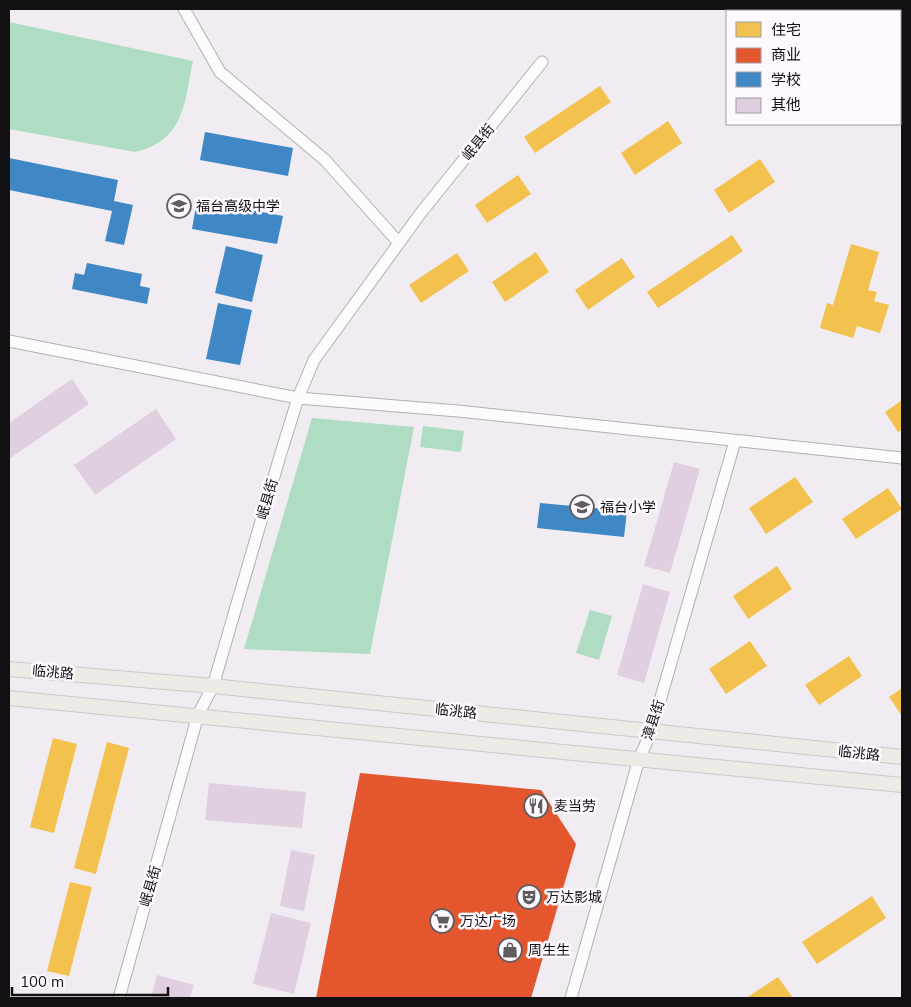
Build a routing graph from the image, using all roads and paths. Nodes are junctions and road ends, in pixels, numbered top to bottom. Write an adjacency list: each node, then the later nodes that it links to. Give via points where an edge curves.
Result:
1 (184, 9): 3 (street, via 220,72 325,160)
2 (542, 62): 3 (street, 岷县街)
3 (399, 243): 5 (street, 岷县街, via 314,360)
4 (9, 341): 5 (street)
5 (298, 398): 6 (street, via 458,411); 9 (street, 岷县街)
6 (735, 441): 7 (street); 12 (street, 漳县街)
7 (902, 458)
8 (9, 668): 9 (main road, 临洮路)
9 (213, 686): 11 (street, 岷县街); 12 (main road, 临洮路)
10 (9, 698): 11 (main road, 临洮路)
11 (198, 715): 14 (main road, 临洮路); 16 (street, 岷县街)
12 (651, 732): 13 (main road, 临洮路); 14 (street, 漳县街)
13 (902, 757)
14 (639, 760): 15 (main road, 临洮路); 17 (street, 漳县街)
15 (902, 785)
16 (119, 998)
17 (571, 998)

